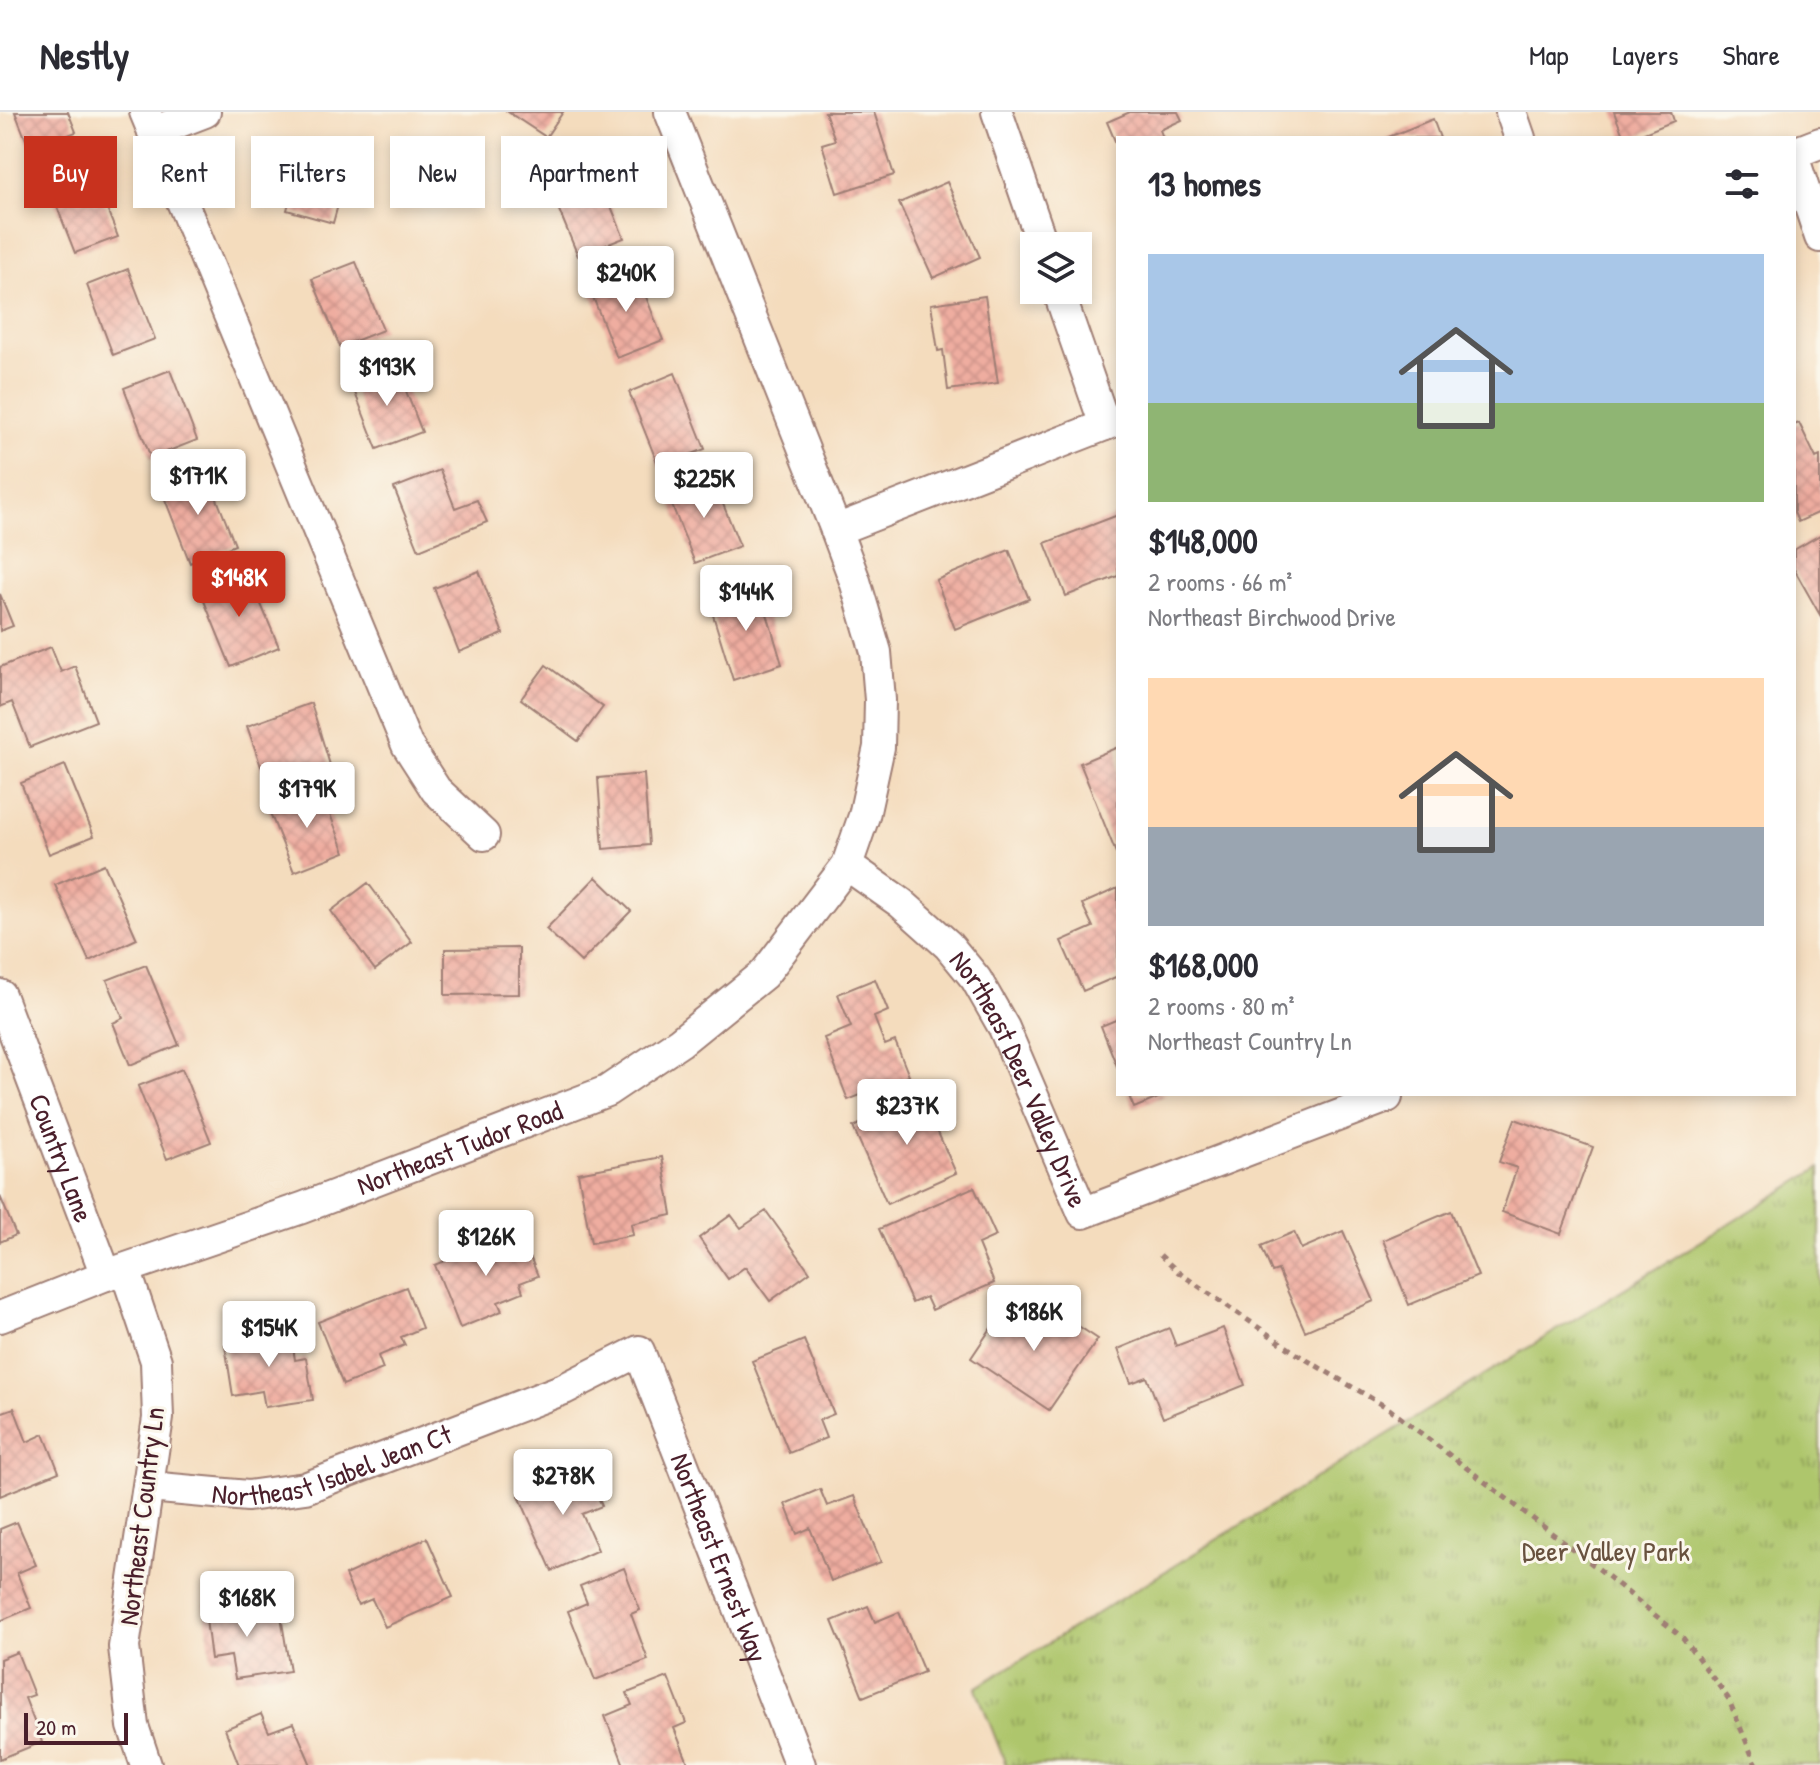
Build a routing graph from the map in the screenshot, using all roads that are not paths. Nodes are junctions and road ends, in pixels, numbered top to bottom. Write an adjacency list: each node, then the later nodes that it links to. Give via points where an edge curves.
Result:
1 (205, 112): 5 (street)
2 (670, 112): 14 (street, Northeast Tudor Road)
3 (997, 112): 10 (street)
4 (1511, 112): 6 (street)
5 (149, 122): 15 (street, via 407,745 436,790)
6 (1519, 136)
7 (1820, 143): 8 (street)
8 (1796, 152)
9 (1796, 165): 11 (street)
10 (1038, 232)
11 (1820, 237)
12 (1064, 304): 13 (street)
13 (1112, 423): 14 (street)
14 (836, 530): 16 (street, Northeast Tudor Road, via 876,652 880,700 879,747)
15 (484, 835)
16 (847, 865): 18 (street, Northeast Deer Valley Drive, via 901,903 976,979 1004,1028 1083,1213); 19 (street, Northeast Tudor Road, via 764,974 680,1042 607,1091 302,1208)
17 (0, 995): 19 (street, Country Lane)
18 (1387, 1097)
19 (115, 1272): 20 (street, Northeast Tudor Road); 22 (street, Northeast Country Ln, via 156,1361 158,1418)
20 (0, 1317)
21 (639, 1351): 22 (street, Northeast Isabel Jean Ct, via 564,1389 305,1488 248,1496); 24 (street, Northeast Ernest Way)
22 (149, 1487): 23 (street, Northeast Country Ln, via 124,1647 133,1726)
23 (146, 1765)
24 (800, 1765)

